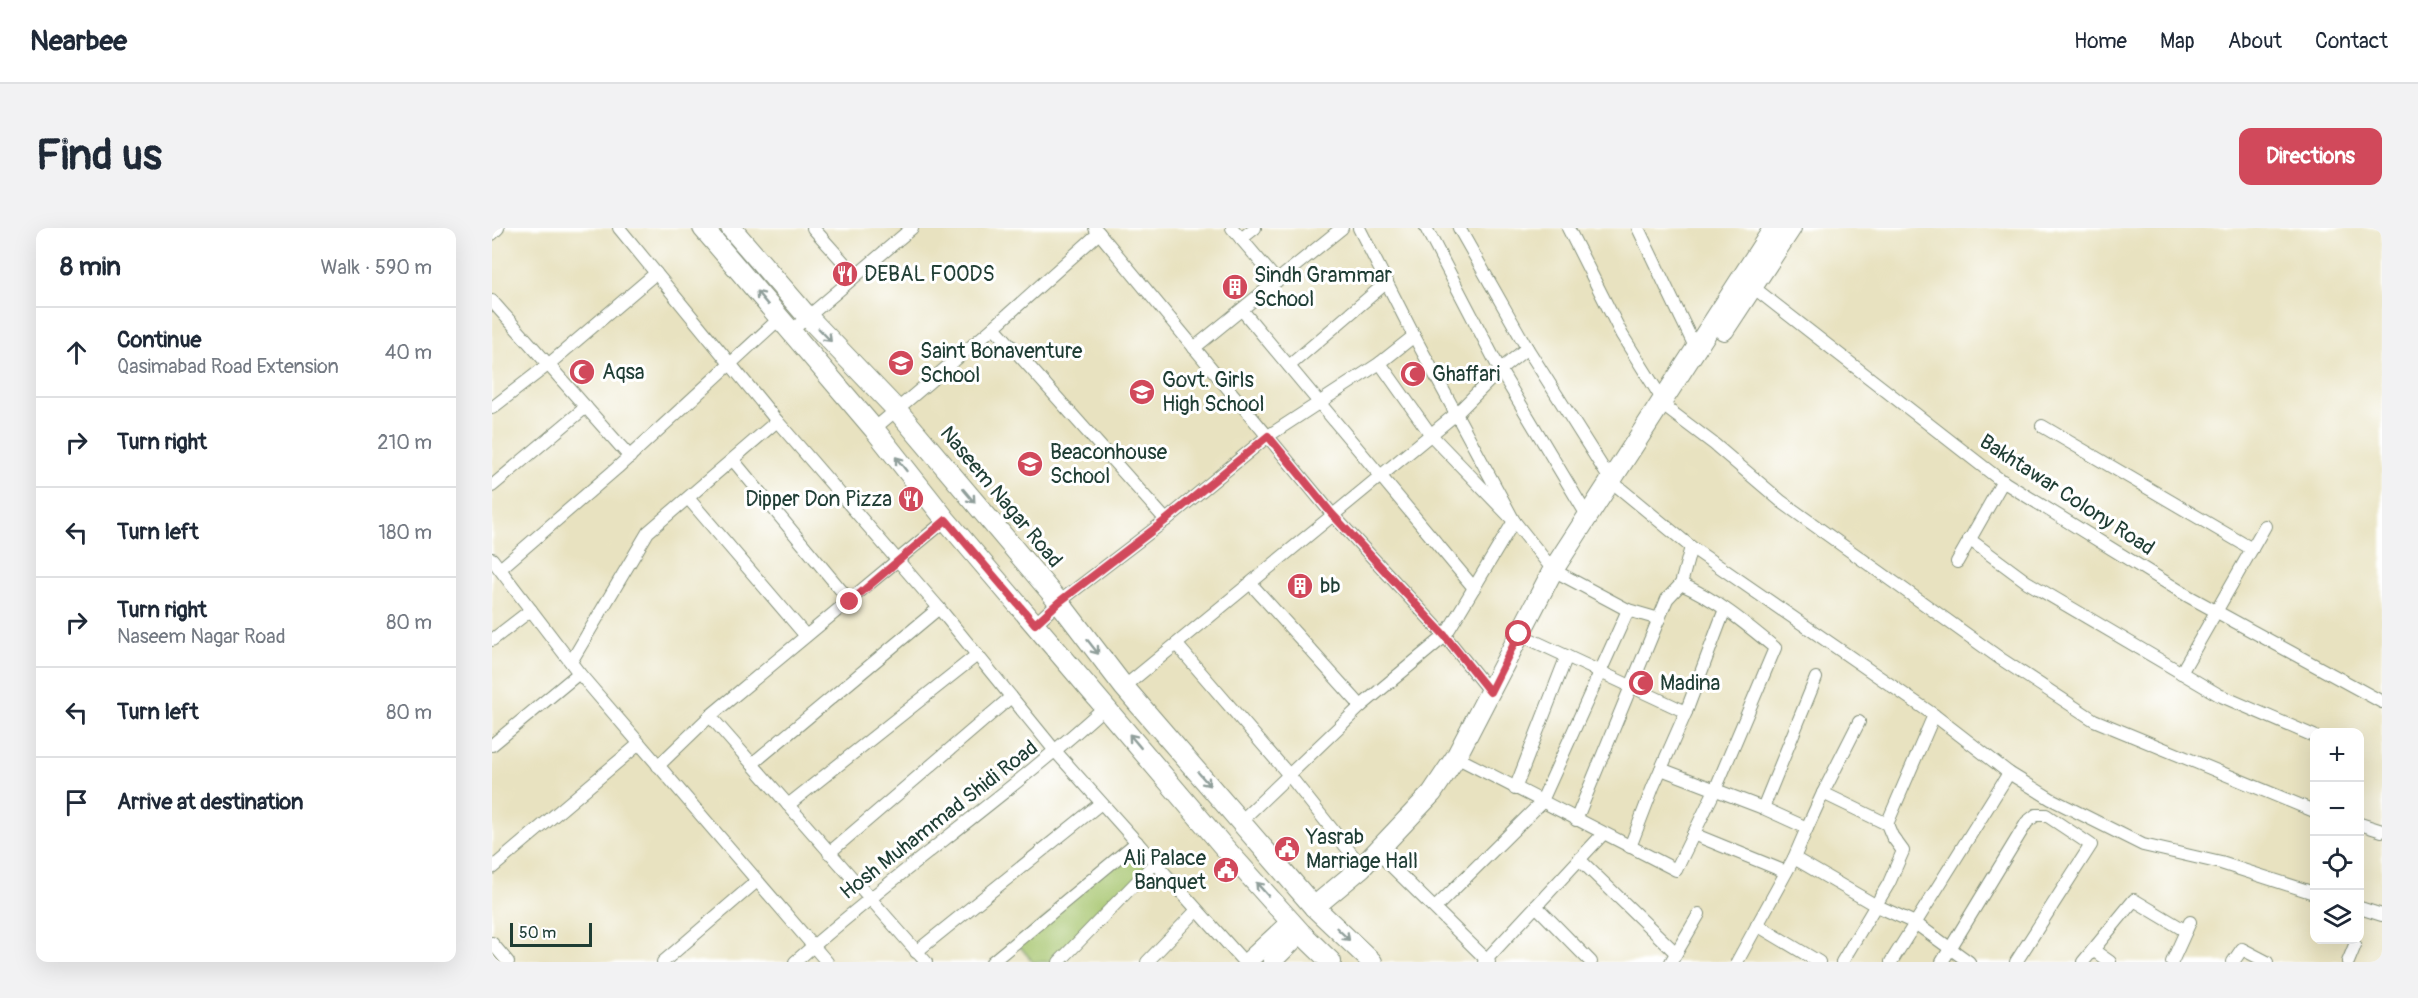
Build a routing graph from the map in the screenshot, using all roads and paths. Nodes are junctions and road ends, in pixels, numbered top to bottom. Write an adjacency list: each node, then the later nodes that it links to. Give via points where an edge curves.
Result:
1 (498, 228): 18 (street)
2 (619, 228): 20 (street)
3 (703, 228): 28 (main road, one-way to 3)
4 (731, 228): 27 (main road, Naseem Nagar Road)
5 (813, 228): 21 (street)
6 (912, 228): 21 (street)
7 (1232, 228): 19 (street)
8 (1255, 228): 19 (street)
9 (1342, 228): 22 (street)
10 (1359, 228): 23 (street)
11 (1426, 228): 38 (street)
12 (1459, 228): 32 (street)
13 (1568, 228): 40 (street, via 1622,335)
14 (1638, 228): 33 (street)
15 (1774, 228): 33 (main road)
16 (1791, 228): 24 (main road)
17 (1097, 231): 29 (street); 31 (street)
18 (492, 234)
19 (1241, 239): 22 (street)
20 (656, 273): 34 (street); 36 (street)
21 (855, 275): 27 (street)
22 (1277, 281): 26 (street)
23 (1387, 282): 30 (street); 37 (street)
24 (1753, 287): 40 (main road); 54 (street, Bakhtawar Colony Road)
25 (492, 301): 36 (street)
26 (1242, 310): 31 (street); 37 (street)
27 (807, 316): 28 (street); 43 (main road, Naseem Nagar Road, one-way to 43)
28 (784, 325): 34 (street); 47 (main road)
29 (994, 327): 43 (street); 60 (street)
30 (1414, 336): 35 (street); 44 (street)
31 (1194, 348): 49 (street)
32 (1527, 348): 38 (street); 53 (street)
33 (1696, 349): 40 (main road)
34 (731, 363): 45 (street); 50 (street)
35 (1380, 363): 39 (street); 48 (street)
36 (549, 364): 41 (street); 42 (street)
37 (1289, 366): 39 (street)
38 (1500, 370): 44 (street); 58 (street)
39 (1320, 403): 49 (street); 52 (street)
40 (1666, 405): 53 (main road); 122 (street, via 1782,502 2001,659 2094,720)
41 (585, 407): 50 (street); 55 (street)
42 (492, 408)
43 (896, 409): 47 (street); 74 (main road, Naseem Nagar Road, one-way to 74)
44 (1457, 414): 48 (street); 61 (street)
45 (777, 422): 51 (street); 66 (street)
46 (2042, 426): 65 (street)
47 (874, 429): 59 (main road, one-way to 47)
48 (1431, 435): 52 (street); 61 (street)
49 (1268, 436): 57 (street); 60 (street)
50 (630, 456): 68 (street)
51 (733, 460): 56 (street); 73 (street)
52 (1380, 476): 57 (street); 72 (street)
53 (1611, 481): 58 (main road); 64 (street)
54 (2003, 481): 63 (street); 79 (street, Bakhtawar Colony Road)
55 (492, 486)
56 (688, 498): 83 (street); 89 (street, via 648,532)
57 (1332, 514): 70 (street); 84 (street)
58 (1588, 518): 69 (main road)
59 (946, 520): 66 (street); 81 (main road)
60 (1166, 520): 74 (street)
61 (1514, 521): 69 (street); 72 (street)
62 (2265, 526): 65 (street)
63 (1969, 539): 67 (street); 92 (street, via 2027,582)
64 (1691, 547): 71 (street); 102 (street)
65 (2252, 549): 79 (street)
66 (897, 560): 73 (street); 75 (street)
67 (1957, 562)
68 (496, 564): 77 (street)
69 (1553, 570): 78 (street); 82 (main road)
70 (1251, 584): 86 (street); 100 (street)
71 (1681, 584): 76 (street); 80 (street, via 1667,600)
72 (1474, 588): 84 (street)
73 (850, 602): 83 (street)
74 (1059, 602): 81 (street); 94 (main road, Naseem Nagar Road, one-way to 94)
75 (939, 608): 87 (street); 110 (street)
76 (1725, 609): 101 (street); 116 (street, via 1775,648)
77 (531, 610): 85 (street); 89 (street)
78 (1628, 610): 80 (street); 90 (street)
79 (2215, 611): 92 (street); 98 (street, Bakhtawar Colony Road)
80 (1659, 619): 95 (street)
81 (1035, 624): 99 (main road)
82 (1519, 634): 88 (street); 96 (main road)
83 (806, 636): 103 (street)
84 (1445, 636): 96 (street); 100 (street)
85 (492, 640)
86 (1177, 645): 94 (street); 114 (street)
87 (977, 655): 97 (street); 120 (street)
88 (1566, 658): 90 (street); 115 (street)
89 (571, 662): 91 (street)
90 (1599, 672): 95 (street); 119 (street)
91 (579, 673): 106 (street); 107 (street)
92 (2181, 673): 105 (street, via 2219,695)
93 (1816, 678): 121 (street)
94 (1124, 687): 99 (main road); 124 (main road, Naseem Nagar Road, one-way to 124)
95 (1632, 687): 101 (street); 123 (street)
96 (1490, 692): 109 (main road)
97 (1011, 698): 108 (street); 134 (street)
98 (2382, 702)
99 (1106, 706): 108 (street, Hosh Muhammad Shidi Road); 154 (main road, one-way to 99)
100 (1361, 706): 114 (street)
101 (1686, 712): 112 (street)
102 (1934, 715): 113 (street); 125 (street)
103 (710, 716): 110 (street); 111 (street)
104 (1859, 722): 117 (street)
105 (2310, 734)
106 (639, 744): 111 (street); 139 (street)
107 (492, 746)
108 (1056, 752): 118 (street); 143 (street, Hosh Muhammad Shidi Road)
109 (1456, 757): 115 (street); 133 (main road, via 1432,793)
110 (752, 764): 120 (street)
111 (658, 766): 141 (street)
112 (1661, 769): 116 (street); 132 (street)
113 (2009, 773): 142 (street, via 2051,799 2143,845 2221,863); 152 (street)
114 (1289, 775): 124 (street); 138 (street)
115 (1515, 789): 119 (street)
116 (1715, 790): 121 (street); 130 (street)
117 (1823, 793): 125 (street); 127 (street)
118 (1101, 802): 131 (street); 160 (street)
119 (1541, 802): 123 (street); 147 (street)
120 (788, 805): 134 (street)
121 (1763, 808): 127 (street)
122 (2310, 809)
123 (1576, 820): 129 (street)
124 (1241, 821): 146 (main road, Naseem Nagar Road)
125 (1887, 824): 144 (street, via 1903,851)
126 (2364, 826): 128 (street)
127 (1807, 828): 135 (street)
128 (2382, 831)
129 (1603, 834): 132 (street); 136 (street)
130 (1693, 834): 132 (street, via 1676,870); 140 (street)
131 (1137, 842): 137 (street); 168 (street)
132 (1630, 847)
133 (1376, 850): 138 (main road); 147 (street)
134 (829, 853): 143 (street)
135 (1794, 858): 140 (street); 144 (street)
136 (1579, 859): 145 (street); 161 (street)
137 (1155, 863): 149 (street); 169 (street)
138 (1362, 867): 146 (main road)
139 (492, 868)
140 (1786, 873): 153 (street)
141 (757, 881): 157 (street); 164 (street)
142 (2310, 893)
143 (869, 899): 157 (street, Hosh Muhammad Shidi Road); 160 (street)
144 (1875, 905): 152 (street); 178 (street)
145 (1536, 906): 162 (street); 175 (street)
146 (1314, 907): 174 (main road, Naseem Nagar Road, one-way to 174)
147 (1436, 907): 162 (street)
148 (2364, 909): 151 (street)
149 (1197, 910): 170 (street); 171 (street)
150 (1699, 914): 161 (street)
151 (2382, 915)
152 (1915, 923): 158 (street); 179 (street)
153 (1757, 925): 176 (street); 177 (street)
154 (1296, 927): 171 (main road); 172 (main road); 173 (main road)
155 (492, 943): 163 (street)
156 (2355, 945): 188 (street)
157 (813, 946): 165 (street, Hosh Muhammad Shidi Road); 166 (street)
158 (1950, 949): 180 (street); 181 (street); 182 (street, via 2027,822 2036,815 2046,815 2091,845)
159 (2093, 950): 183 (street); 184 (street); 185 (street, via 2134,900 2188,927)
160 (916, 952): 167 (street)
161 (1674, 957)
162 (1487, 961)
163 (508, 962)
164 (663, 962)
165 (795, 962)
166 (827, 962)
167 (926, 962)
168 (992, 962)
169 (1059, 962)
170 (1147, 962)
171 (1246, 962)
172 (1272, 962)
173 (1331, 962)
174 (1372, 962)
175 (1591, 962)
176 (1737, 962)
177 (1819, 962)
178 (1842, 962)
179 (1892, 962)
180 (1942, 962)
181 (1969, 962)
182 (2016, 962)
183 (2083, 962)
184 (2110, 962)
185 (2172, 962)
186 (2233, 962): 187 (street, via 2242,949)
187 (2267, 962)
188 (2348, 962)

